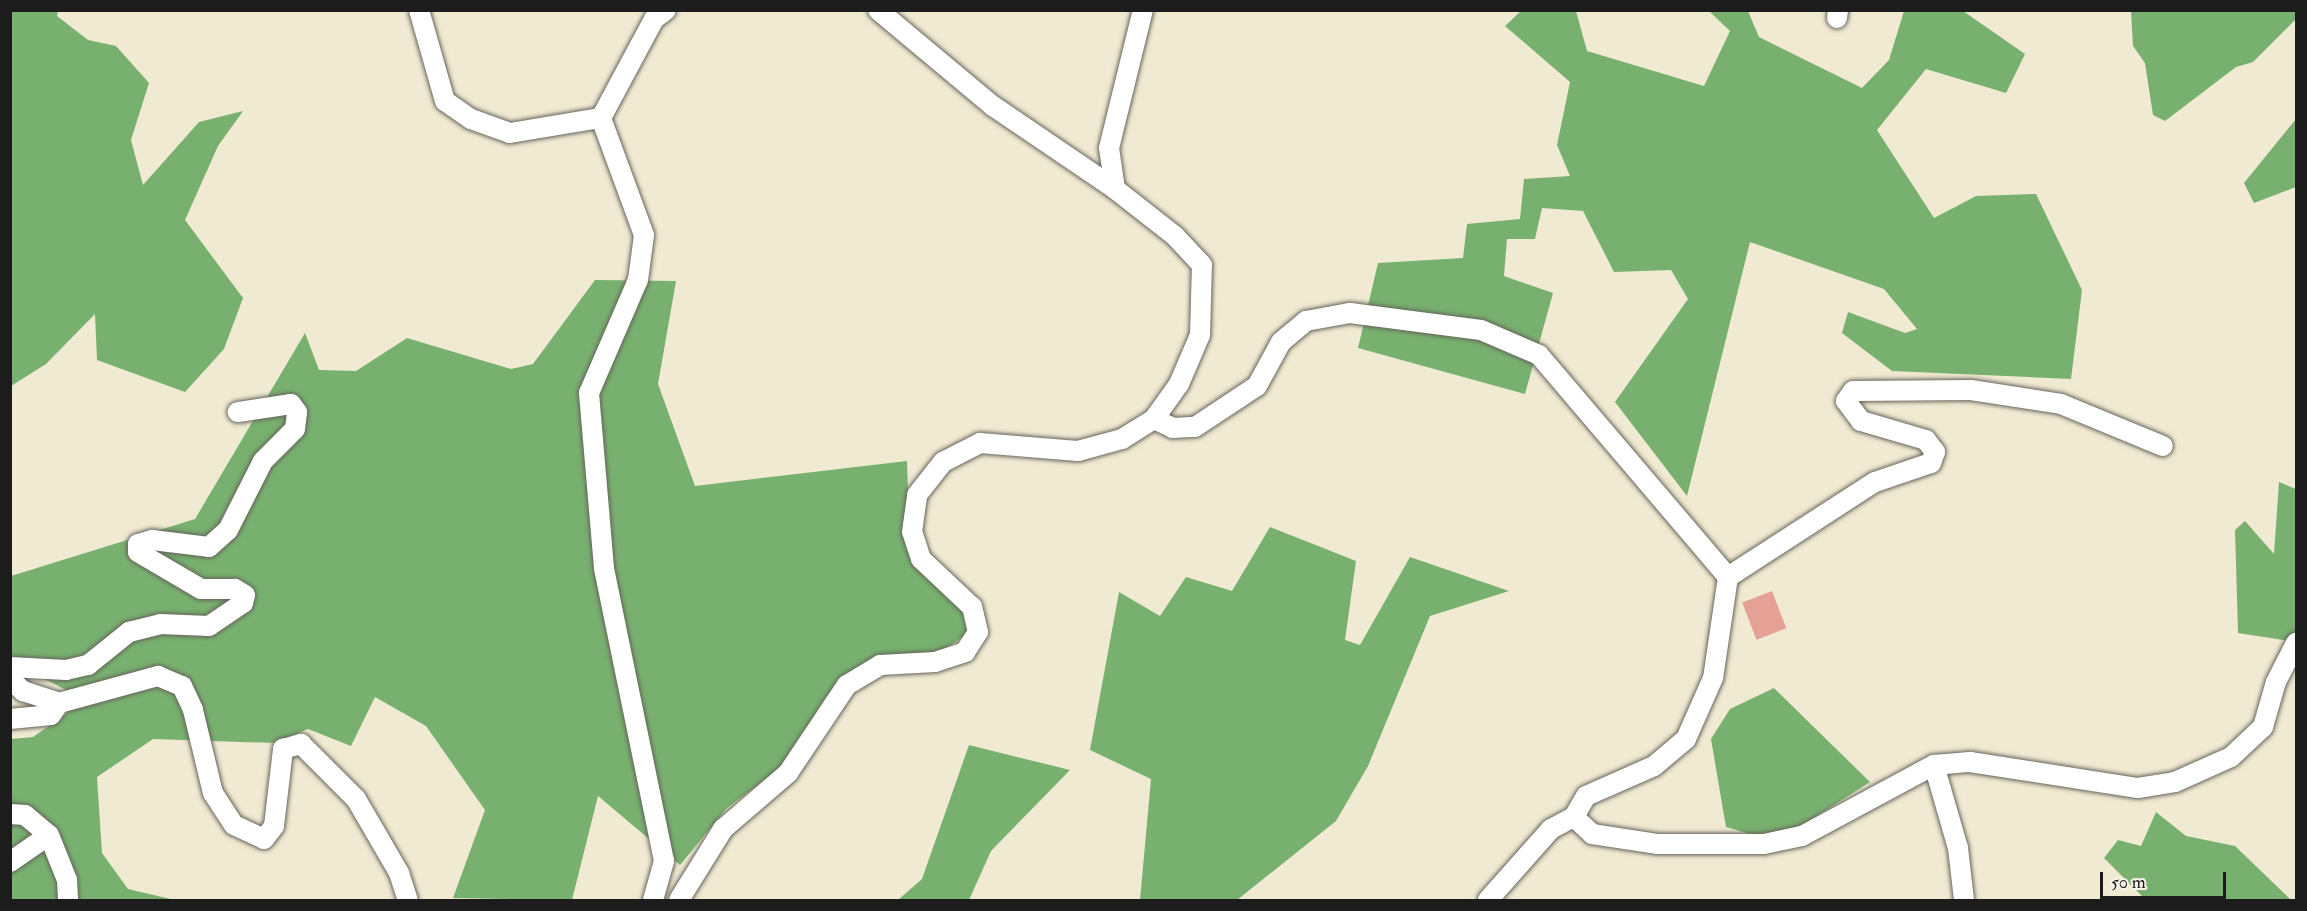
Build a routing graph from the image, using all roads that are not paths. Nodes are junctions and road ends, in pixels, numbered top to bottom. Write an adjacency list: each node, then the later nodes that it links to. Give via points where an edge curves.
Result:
1 (419, 10): 5 (street, via 445,101 471,119 510,133)
2 (666, 10): 5 (street, via 654,19)
3 (878, 10): 6 (street, via 993,106)
4 (1143, 10): 6 (street, via 1109,148)
5 (601, 118): 23 (street, via 644,235 638,280 590,393 604,568 664,861)
6 (1115, 189): 8 (street, via 1175,236 1202,265 1200,335 1179,384)
7 (237, 412): 12 (street, via 291,404 297,412 295,429 263,461 228,530 209,547 152,540 138,544 138,552 201,589 235,589 245,595 243,603 209,626 160,624 129,632 88,664 66,670)
8 (1154, 419): 10 (street, via 1173,428 1195,427 1257,386 1281,342 1306,321 1350,313 1481,330 1539,355); 24 (street, via 1122,439 1078,451 980,443 943,462 917,495 912,532 921,559 972,607 978,632 965,652 935,662 880,665 847,685 788,773 723,829)
9 (2163, 446): 10 (street, via 2061,404 1971,390 1853,391 1846,401 1861,421 1926,440 1935,452 1931,463 1875,482)
10 (1728, 577): 18 (street, via 1713,678 1686,739 1654,766 1586,796)
11 (2296, 643): 16 (street, via 2276,682 2263,727 2231,757 2175,782 2138,788 1971,762)
12 (10, 667)
13 (10, 679): 14 (street, via 23,691)
14 (59, 704): 15 (street, via 51,716); 22 (street, via 158,676 182,686 193,710 213,792 234,825 264,839 274,826 283,748 301,744 356,799 399,873)
15 (10, 719)
16 (1934, 765): 18 (street, via 1802,836 1764,844 1658,844 1592,834); 26 (street, via 1958,848)
17 (10, 814): 19 (street, via 25,815)
18 (1574, 817): 25 (street, via 1551,829)
19 (49, 835): 20 (street); 21 (street, via 67,880)
20 (10, 862)
21 (68, 900)
22 (408, 900)
23 (653, 900)
24 (679, 900)
25 (1488, 900)
26 (1964, 900)

